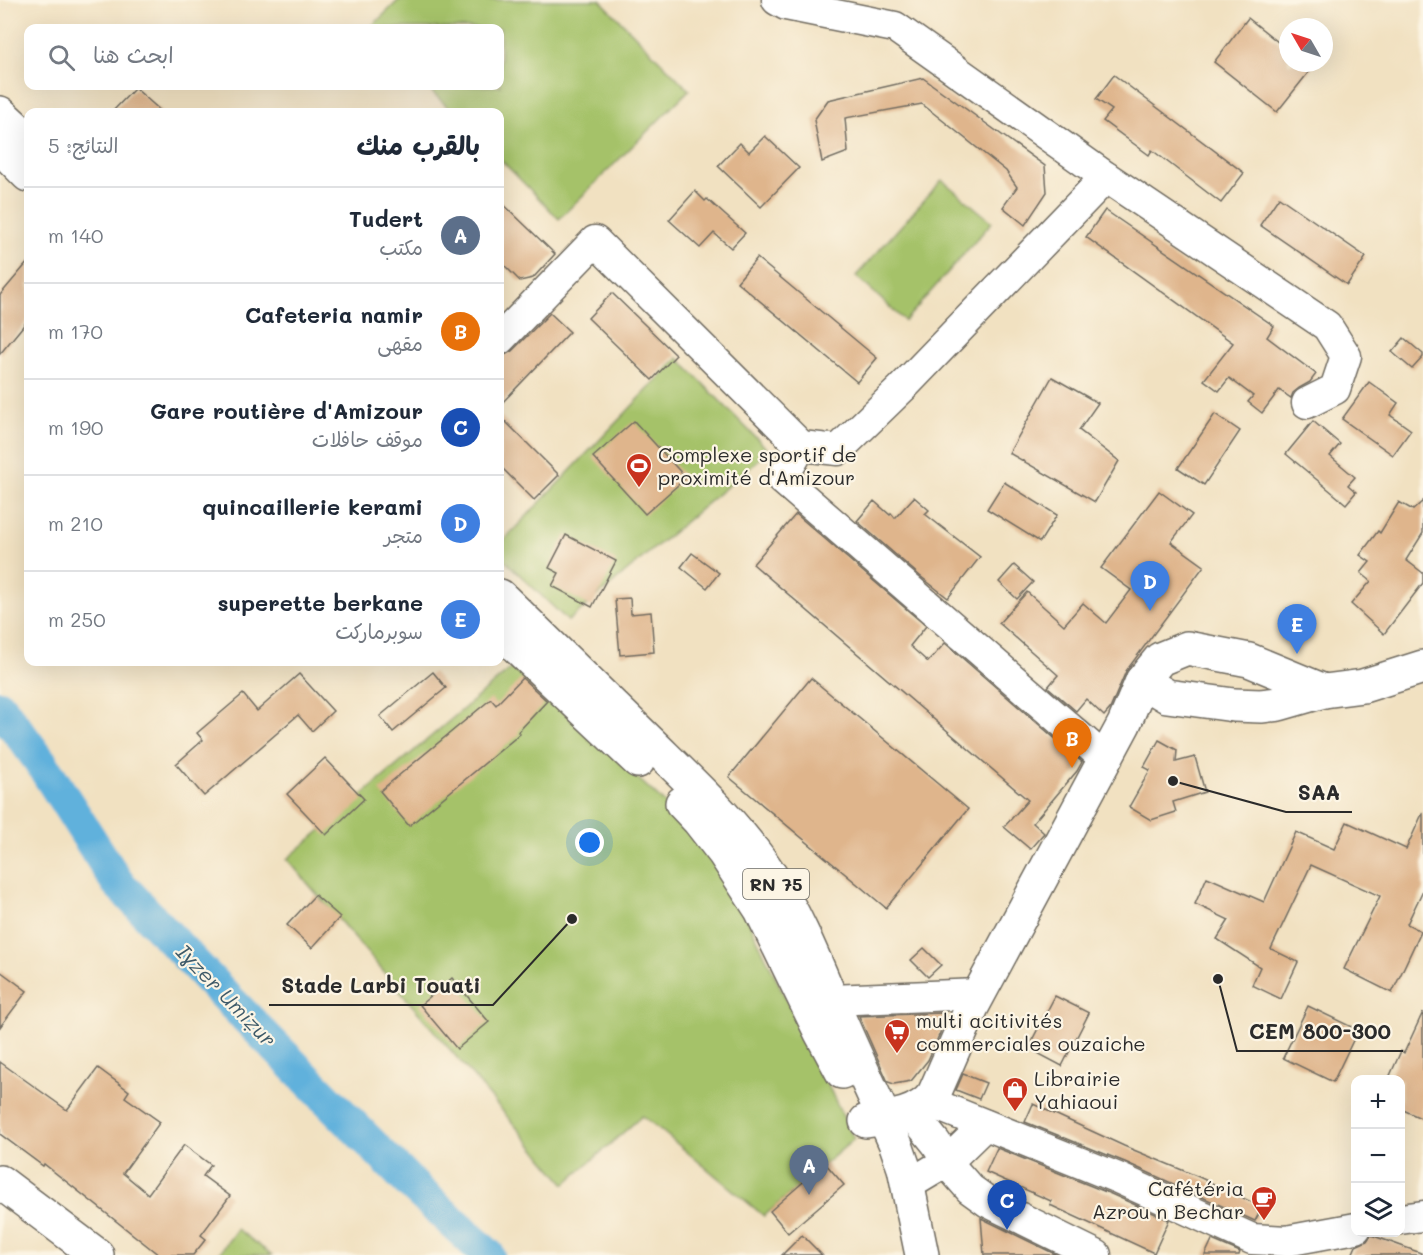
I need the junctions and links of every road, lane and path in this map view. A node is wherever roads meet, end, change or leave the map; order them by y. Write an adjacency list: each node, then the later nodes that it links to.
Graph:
1 (777, 0): 6 (street)
2 (0, 113): 3 (main road)
3 (24, 136)
4 (0, 147): 5 (main road)
5 (24, 172)
6 (1106, 177): 8 (street); 9 (street)
7 (504, 335): 9 (street)
8 (1307, 402)
9 (801, 446): 16 (street)
10 (504, 602): 12 (main road, RN 75)
11 (504, 633): 12 (main road, RN 75)
12 (542, 654): 18 (main road, RN 75); 19 (main road, RN 75)
13 (1423, 667): 15 (main road)
14 (1142, 681): 15 (main road); 15 (main road); 16 (main road)
15 (1324, 691)
16 (1105, 759): 17 (main road)
17 (979, 994): 18 (street); 19 (main road)
18 (831, 1000): 19 (main road, RN 75)
19 (897, 1113): 20 (street); 21 (street); 23 (main road, RN 75); 29 (main road, RN 75)
20 (985, 1125): 21 (street); 27 (street)
21 (948, 1161): 23 (street); 31 (street)
22 (0, 1182): 28 (main road)
23 (908, 1185): 30 (main road, RN 75)
24 (1423, 1216): 25 (street)
25 (1405, 1218)
26 (1351, 1230): 27 (street)
27 (1291, 1248)
28 (97, 1255)
29 (907, 1255)
30 (922, 1255)
31 (1096, 1255)

